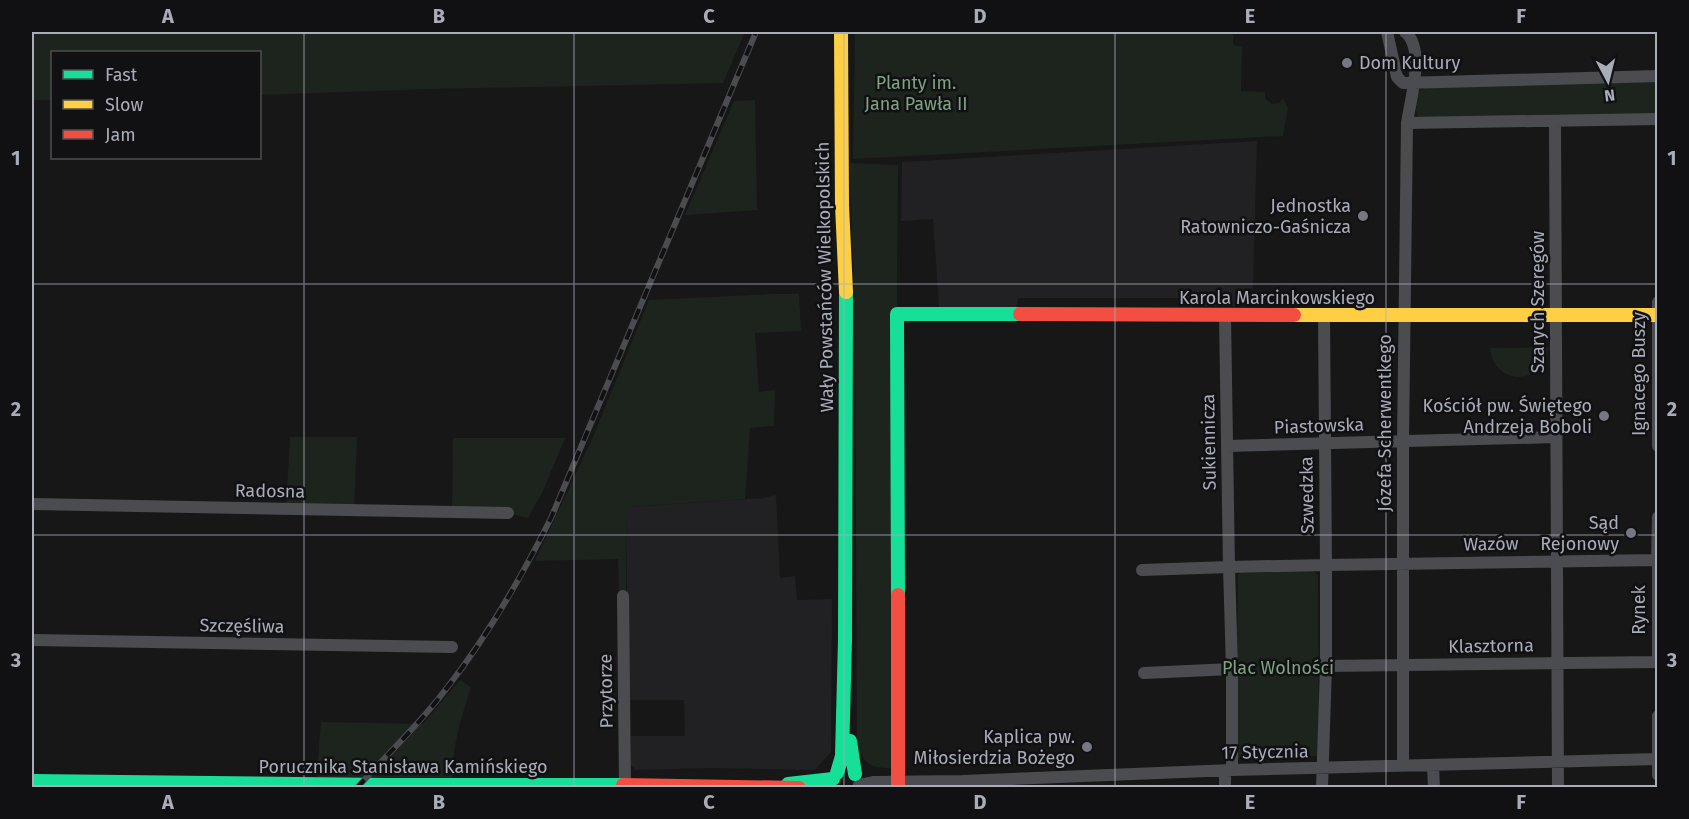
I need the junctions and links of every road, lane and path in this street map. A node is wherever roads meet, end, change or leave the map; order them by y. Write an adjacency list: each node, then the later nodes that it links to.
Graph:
1 (841, 32): 23 (street, Wały Powstańców Wielkopolskich)
2 (1387, 32): 5 (street)
3 (1406, 32): 5 (street, Józefa Scherwentkego)
4 (1658, 76): 5 (street)
5 (1415, 82): 8 (street, Józefa Scherwentkego)
6 (1658, 119): 7 (street)
7 (1555, 121): 8 (street); 14 (street, Szarych Szeregów)
8 (1407, 123): 11 (street, Józefa Scherwentkego)
9 (1658, 302): 12 (street, Ignacego Buszy)
10 (1324, 315): 11 (street, Karola Marcinkowskiego); 13 (street, Karola Marcinkowskiego); 17 (street, Szwedzka)
11 (1404, 315): 14 (street, Karola Marcinkowskiego); 16 (street, Józefa Scherwentkego)
12 (1657, 315): 14 (street, Karola Marcinkowskiego); 19 (street, Ignacego Buszy)
13 (1225, 316): 18 (street, Sukiennicza); 54 (street, Karola Marcinkowskiego)
14 (1557, 316): 15 (street, Szarych Szeregów)
15 (1556, 437): 16 (street, Piastowska); 25 (street, Szarych Szeregów)
16 (1403, 441): 17 (street, Piastowska); 26 (street, Józefa Scherwentkego)
17 (1324, 443): 18 (street, Piastowska); 27 (street, Szwedzka)
18 (1228, 446): 28 (street, Sukiennicza)
19 (1658, 446)
20 (32, 504): 21 (street, Radosna)
21 (508, 513)
22 (1658, 517): 24 (street)
23 (846, 522): 47 (street, Wały Powstańców Wielkopolskich); 49 (street, Wały Powstańców Wielkopolskich)
24 (1657, 560): 25 (street, Wazów); 34 (street, Rynek)
25 (1556, 561): 26 (street, Wazów); 33 (street, Szarych Szeregów)
26 (1403, 564): 27 (street, Wazów); 35 (street, Józefa Scherwentkego)
27 (1326, 565): 28 (street); 36 (street)
28 (1228, 567): 29 (street); 37 (street)
29 (1142, 570)
30 (623, 596): 53 (street, Przytorze)
31 (32, 640): 32 (street, Szczęśliwa)
32 (452, 647)
33 (1556, 662): 34 (street, Klasztorna); 35 (street, Klasztorna); 41 (street, Szarych Szeregów)
34 (1658, 662)
35 (1402, 665): 36 (street, Klasztorna); 43 (street, Józefa Scherwentkego)
36 (1326, 666): 44 (street)
37 (1232, 669): 38 (street); 45 (street)
38 (1143, 673)
39 (1658, 716): 40 (street)
40 (1657, 759): 41 (street, 17 Stycznia); 46 (street)
41 (1557, 762): 42 (street, 17 Stycznia); 61 (street, Szarych Szeregów)
42 (1433, 765): 43 (street, 17 Stycznia); 60 (street)
43 (1403, 766): 44 (street, 17 Stycznia)
44 (1322, 769): 45 (street, 17 Stycznia); 59 (street)
45 (1229, 771): 50 (street, 17 Stycznia); 58 (street)
46 (1658, 775)
47 (834, 780): 49 (street); 55 (street)
48 (32, 782): 56 (street, Porucznika Stanisława Kamińskiego)
49 (862, 782): 54 (street, 17 Stycznia)
50 (1119, 782): 52 (street, 17 Stycznia)
51 (963, 784): 52 (street, 17 Stycznia); 54 (street, 17 Stycznia)
52 (1019, 784)
53 (625, 785): 55 (street, Porucznika Stanisława Kamińskiego); 56 (street, Porucznika Stanisława Kamińskiego)
54 (898, 785)
55 (775, 786): 57 (street)
56 (544, 787)
57 (799, 788)
58 (1225, 788)
59 (1322, 788)
60 (1434, 788)
61 (1558, 788)

